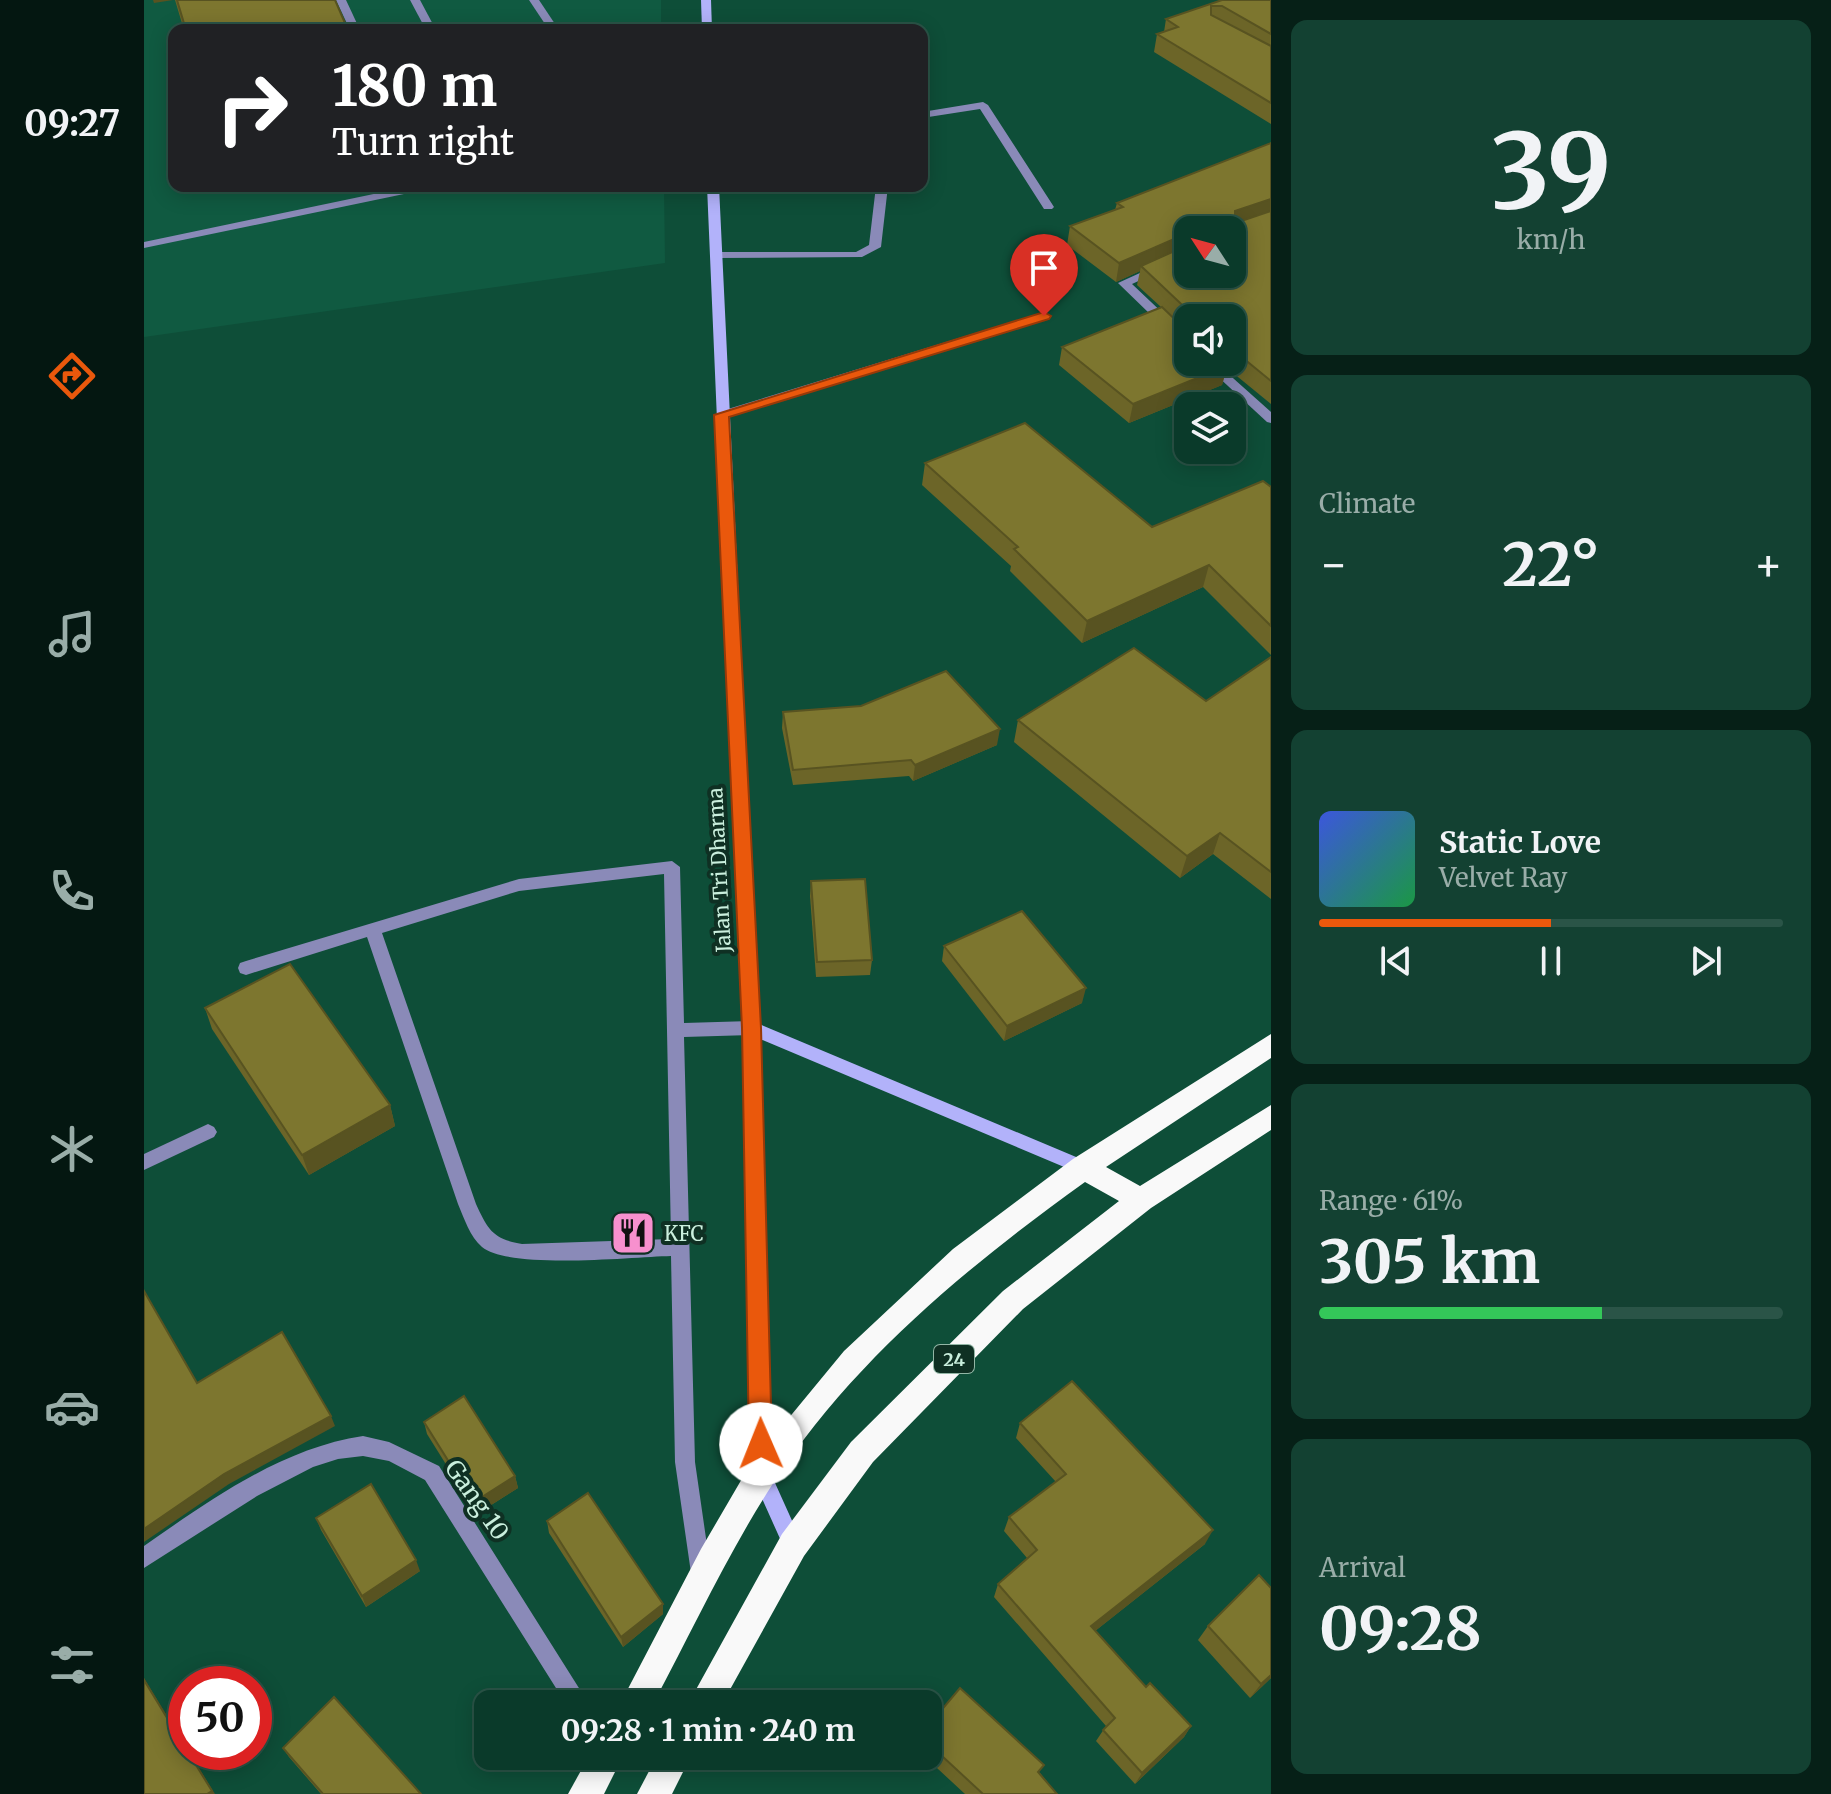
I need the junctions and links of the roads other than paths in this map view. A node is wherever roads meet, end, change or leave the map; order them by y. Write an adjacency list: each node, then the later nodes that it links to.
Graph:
1 (341, 0): 5 (street)
2 (415, 0): 6 (street)
3 (534, 0): 7 (street)
4 (706, 0): 8 (main road)
5 (352, 24)
6 (428, 24)
7 (550, 24)
8 (707, 24)
9 (928, 114): 13 (street)
10 (399, 192): 14 (street)
11 (713, 192): 15 (main road, Jalan Tri Dharma)
12 (881, 192): 15 (street)
13 (1048, 207)
14 (144, 245)
15 (716, 255): 20 (main road, Jalan Tri Dharma)
16 (1174, 260): 18 (street)
17 (1044, 316): 20 (street)
18 (1174, 331)
19 (1223, 376): 21 (street)
20 (722, 415): 24 (main road, Jalan Tri Dharma)
21 (1271, 419)
22 (373, 930): 23 (street); 25 (street); 32 (street)
23 (246, 968)
24 (751, 1028): 25 (street); 30 (main road); 33 (main road, Jalan Tri Dharma)
25 (678, 1030): 32 (street)
26 (1271, 1045): 30 (highway)
27 (1271, 1116): 31 (highway, 24)
28 (208, 1132): 29 (street)
29 (144, 1162)
30 (1082, 1167): 31 (highway); 33 (highway)
31 (1141, 1200): 34 (highway, 24)
32 (681, 1247): 36 (street)
33 (761, 1474): 34 (main road, Jalan Tri Dharma); 36 (highway)
34 (793, 1545): 39 (highway, 24)
35 (144, 1558): 37 (street, Gang 10)
36 (702, 1583): 38 (highway)
37 (569, 1690)
38 (644, 1690)
39 (712, 1690)
40 (599, 1770): 42 (highway)
41 (667, 1770): 43 (highway)
42 (585, 1794)
43 (654, 1794)

